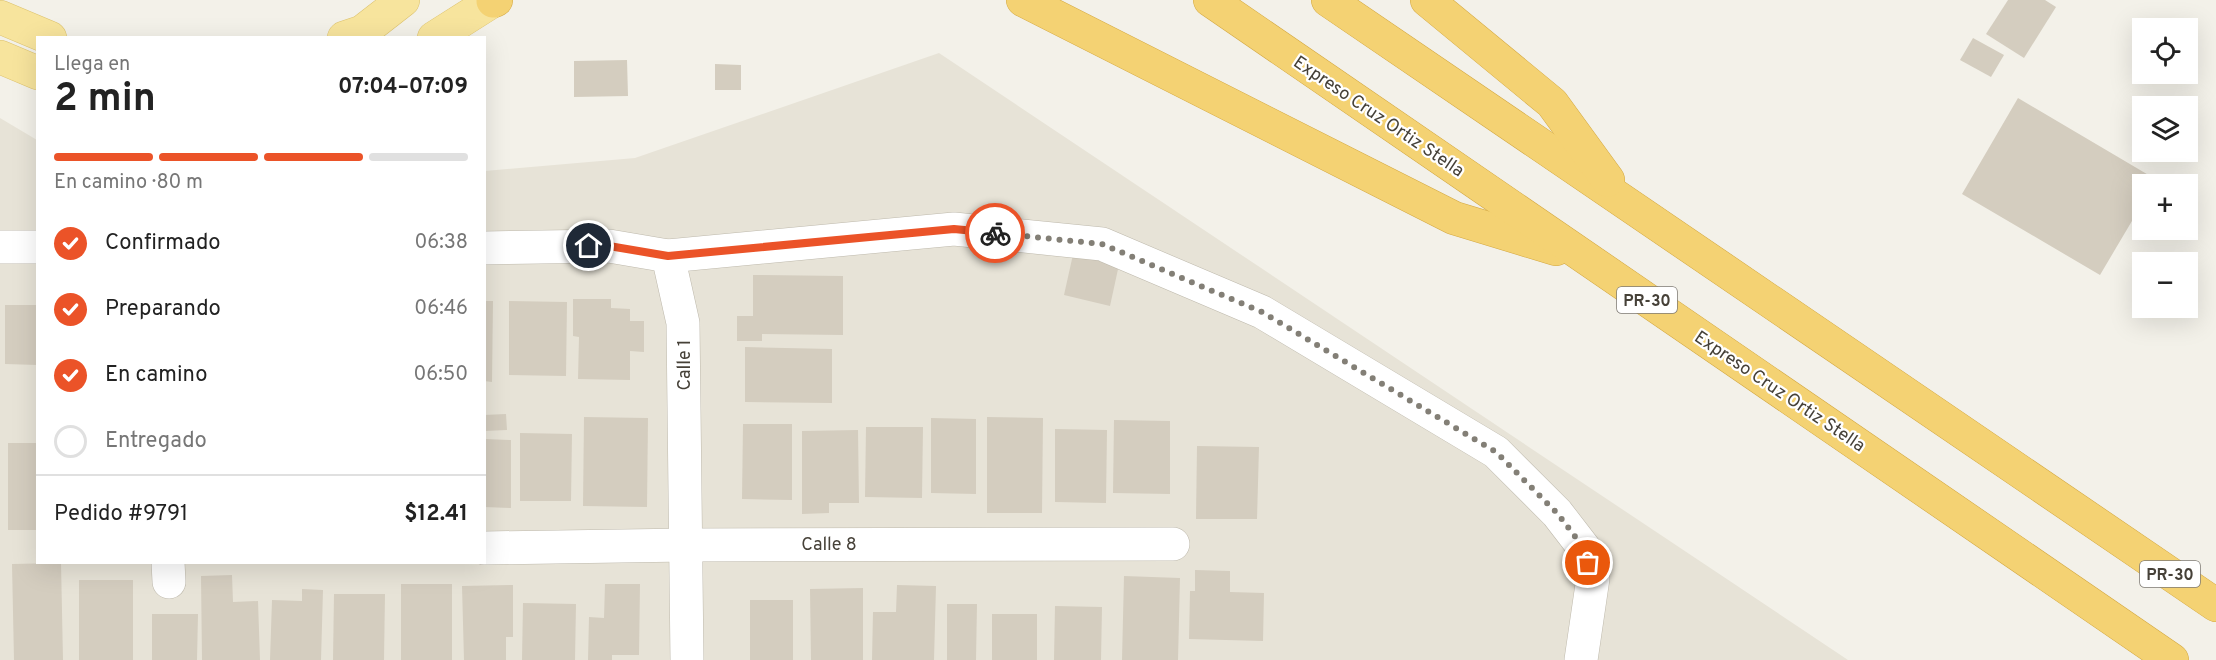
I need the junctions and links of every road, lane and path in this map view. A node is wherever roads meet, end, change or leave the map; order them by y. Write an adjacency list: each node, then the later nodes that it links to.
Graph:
1 (403, 0): 9 (main road)
2 (494, 0): 10 (main road)
3 (1023, 0): 18 (highway)
4 (1210, 0): 18 (highway, Expreso Cruz Ortiz Stella / PR-30)
5 (1328, 0): 13 (highway, PR-30)
6 (1426, 0): 13 (highway)
7 (0, 16): 8 (main road)
8 (45, 36)
9 (350, 36)
10 (437, 36)
11 (0, 57): 12 (main road)
12 (36, 72)
13 (1621, 199): 22 (highway, PR-30)
14 (0, 246): 15 (street)
15 (36, 247)
16 (486, 248): 17 (street)
17 (668, 256): 20 (street, Calle 1); 24 (street)
18 (1585, 258): 25 (highway, Expreso Cruz Ortiz Stella / PR-30)
19 (1173, 544): 20 (street, Calle 8)
20 (687, 545): 21 (street, Calle 8); 23 (street, Calle 1)
21 (486, 548)
22 (2216, 605)
23 (687, 660)
24 (1581, 660)
25 (2172, 660)

